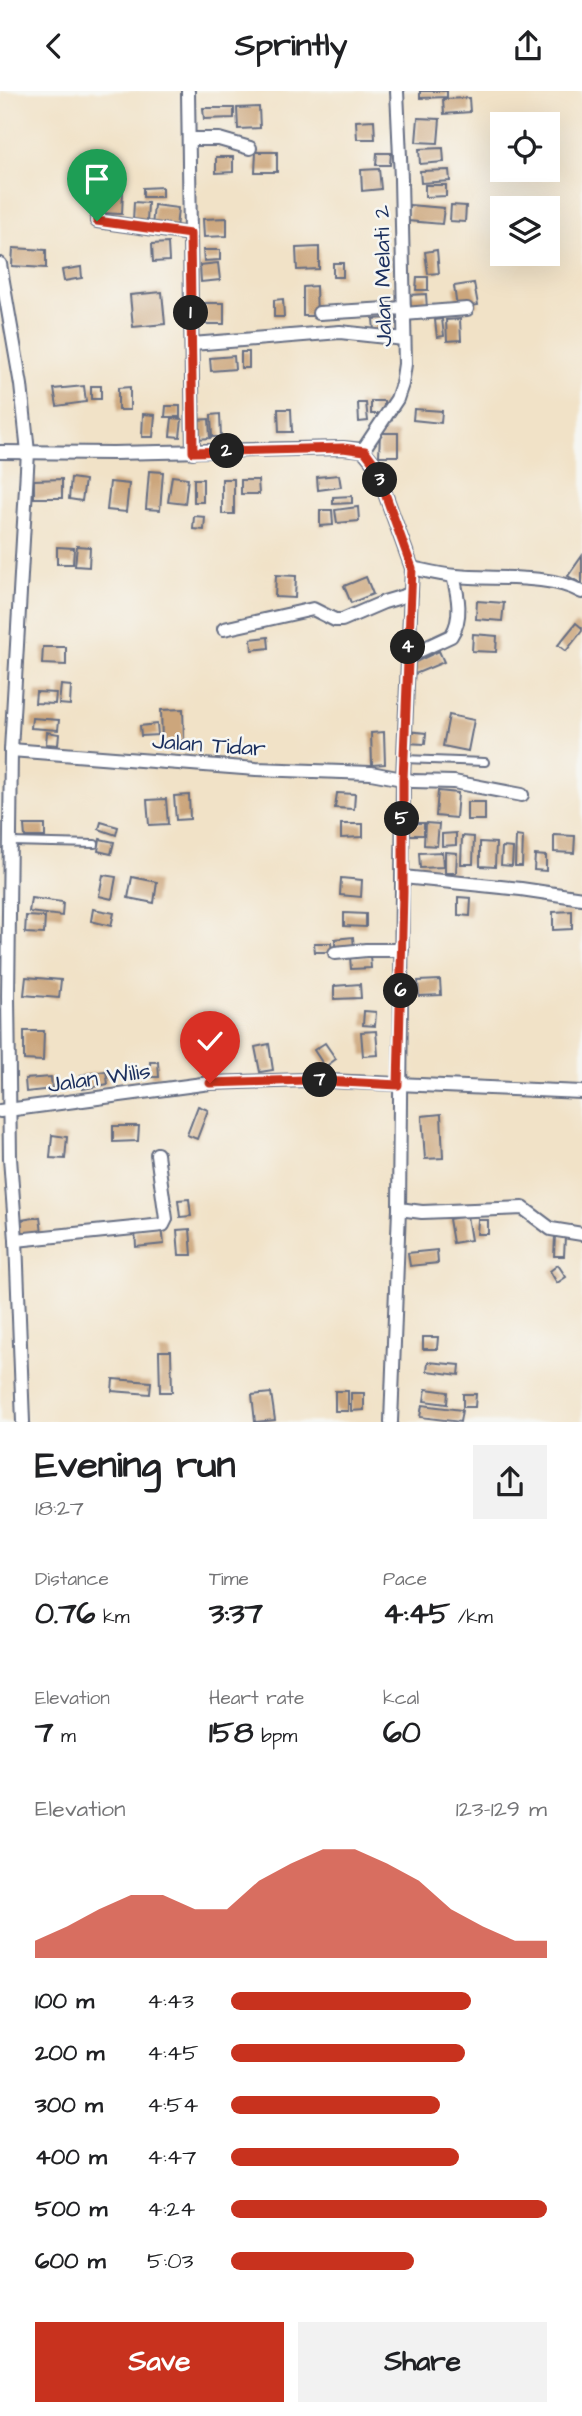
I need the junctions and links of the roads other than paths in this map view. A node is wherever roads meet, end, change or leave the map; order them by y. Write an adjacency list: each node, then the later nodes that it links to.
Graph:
1 (188, 91): 3 (street)
2 (397, 91): 9 (street, Jalan Melati 2)
3 (189, 139): 4 (street); 6 (street)
4 (250, 148)
5 (97, 221): 6 (street)
6 (190, 234): 12 (street)
7 (0, 264): 15 (street)
8 (467, 309): 9 (street)
9 (404, 311): 10 (street); 11 (street, Jalan Melati 2)
10 (318, 313)
11 (404, 339): 12 (street); 13 (street, Jalan Melati 2)
12 (192, 344): 16 (street)
13 (363, 450): 16 (street); 17 (street)
14 (0, 452): 15 (street)
15 (28, 452): 16 (street); 24 (street)
16 (193, 452)
17 (412, 568): 18 (street); 20 (street)
18 (453, 576): 19 (street); 22 (street)
19 (582, 592)
20 (411, 594): 21 (street); 22 (street)
21 (223, 629)
22 (408, 656): 26 (street)
23 (0, 670): 24 (street)
24 (14, 673): 25 (street)
25 (11, 750): 28 (street, Jalan Tidar); 30 (street)
26 (404, 759): 27 (lane); 28 (street)
27 (485, 762)
28 (403, 779): 29 (street, Jalan Tidar); 33 (street)
29 (523, 795)
30 (6, 801): 31 (street)
31 (10, 842): 32 (lane); 37 (street)
32 (95, 844)
33 (402, 877): 34 (street); 35 (street)
34 (582, 898)
35 (402, 950): 36 (street); 38 (street)
36 (335, 953)
37 (4, 996): 40 (street)
38 (398, 1085): 39 (street, Jalan Wilis); 40 (street, Jalan Wilis); 42 (street)
39 (582, 1091)
40 (4, 1111): 44 (street)
41 (157, 1154): 44 (street)
42 (399, 1209): 43 (street); 46 (street)
43 (582, 1234)
44 (16, 1240): 45 (street)
45 (23, 1422)
46 (391, 1422)

